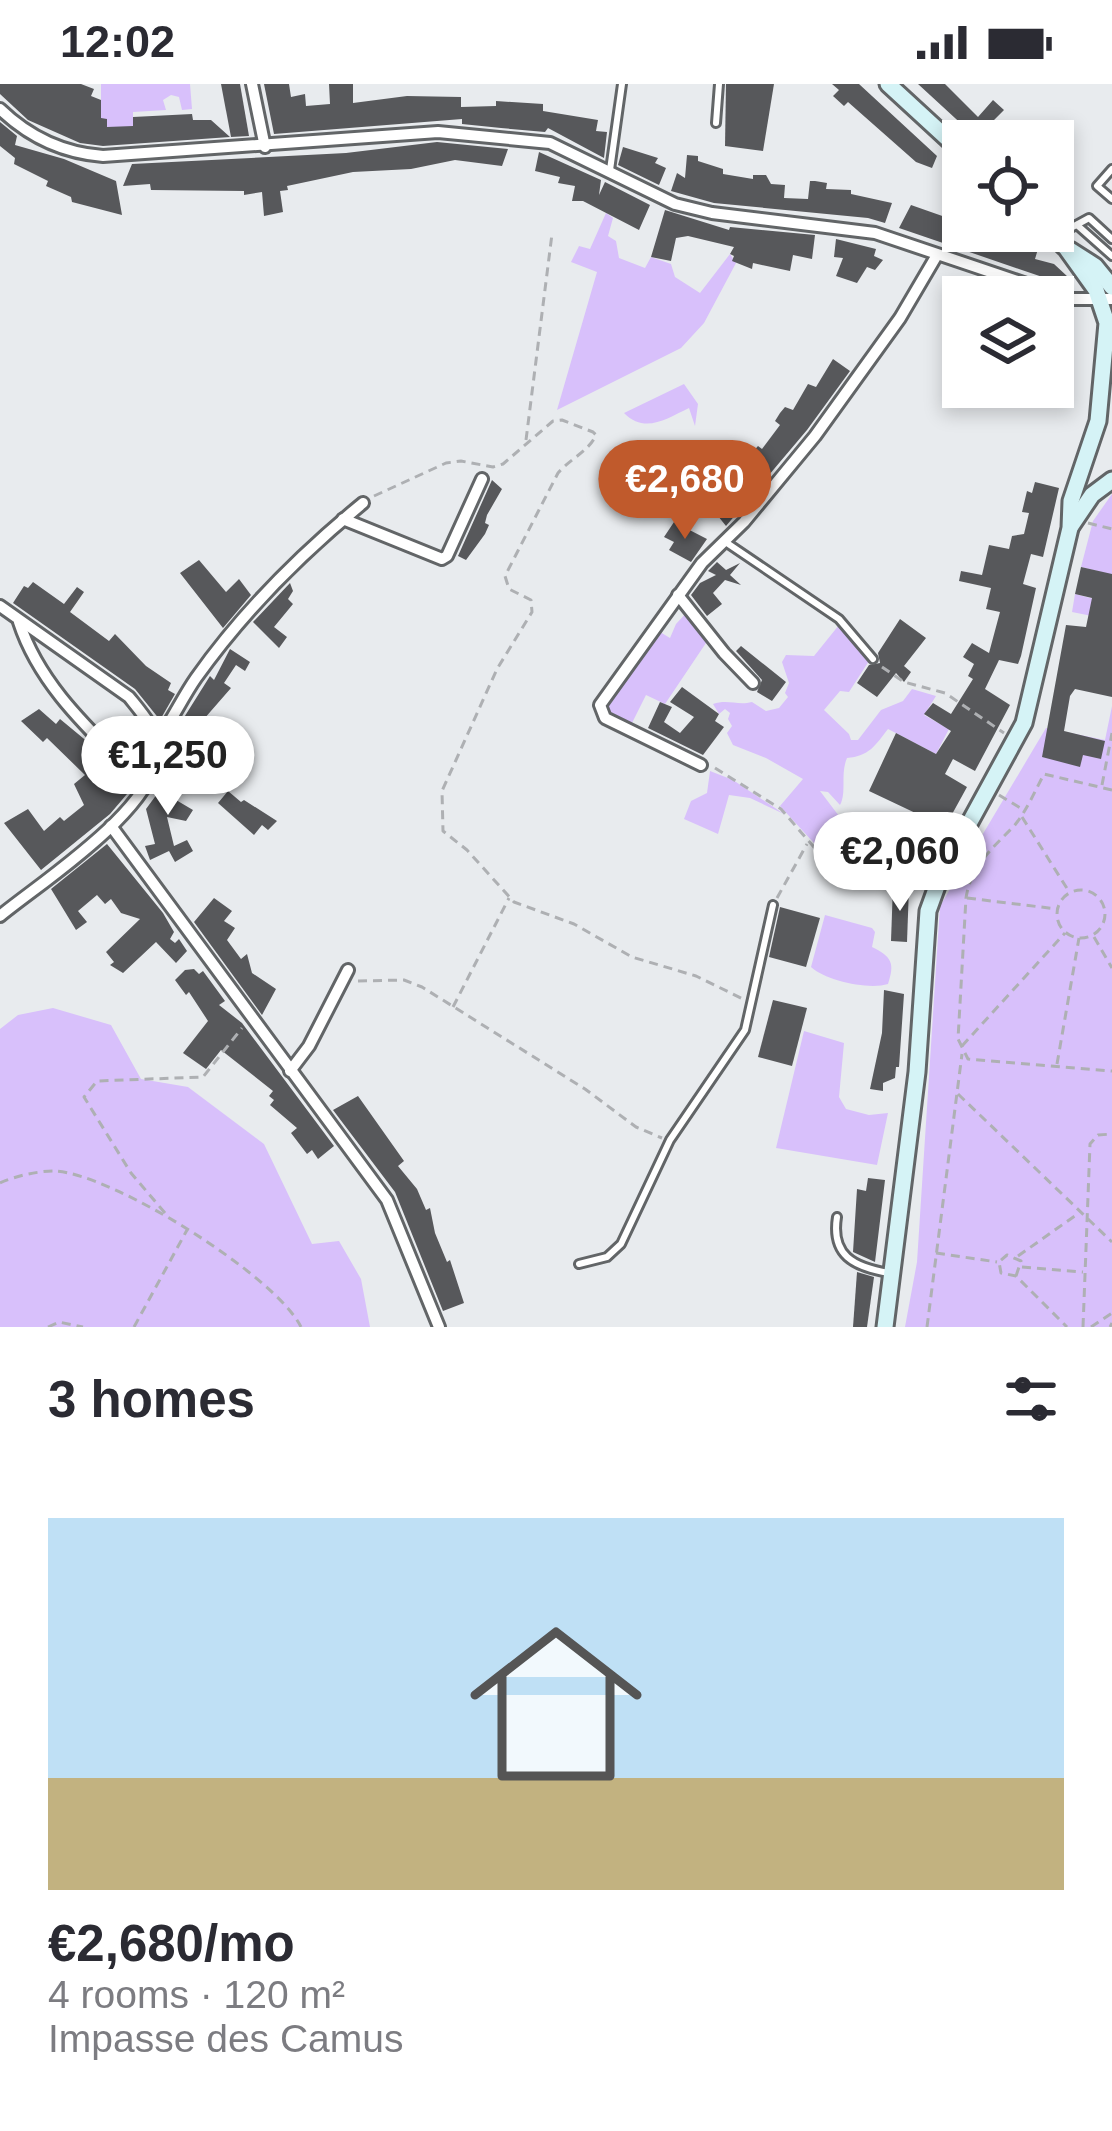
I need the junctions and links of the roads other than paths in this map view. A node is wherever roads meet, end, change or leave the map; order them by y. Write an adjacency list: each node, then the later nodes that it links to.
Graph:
1 (252, 84): 8 (street)
2 (622, 84): 10 (lane)
3 (718, 84): 6 (lane)
4 (888, 84): 7 (street)
5 (0, 109): 8 (street)
6 (716, 123)
7 (942, 134)
8 (265, 147): 10 (street)
9 (1112, 169): 11 (lane)
10 (609, 172): 16 (street)
11 (1112, 200)
12 (1077, 225): 13 (lane); 14 (lane); 17 (lane)
13 (1074, 227)
14 (1112, 239)
15 (1070, 252): 18 (street)
16 (937, 255): 18 (street); 29 (street)
17 (1112, 256)
18 (1108, 288): 22 (street)
19 (1112, 364): 20 (street)
20 (1112, 406)
21 (1112, 420): 22 (street)
22 (1095, 430): 23 (street)
23 (1088, 455): 25 (street); 28 (street)
24 (482, 479): 27 (street)
25 (1112, 479): 28 (street)
26 (363, 503): 27 (street)
27 (344, 519): 35 (street)
28 (1070, 528): 45 (street)
29 (726, 542): 30 (street); 33 (lane)
30 (677, 595): 34 (street); 36 (street)
31 (0, 607): 32 (street)
32 (18, 619): 35 (street); 37 (street)
33 (873, 659)
34 (753, 682)
35 (157, 741): 37 (street)
36 (701, 764)
37 (146, 787): 38 (street)
38 (111, 826): 40 (street); 42 (street)
39 (773, 905): 44 (lane)
40 (0, 916)
41 (345, 976): 42 (street)
42 (290, 1071): 46 (street)
43 (837, 1217): 45 (lane)
44 (579, 1264)
45 (892, 1274): 47 (street)
46 (439, 1327)
47 (885, 1327)

